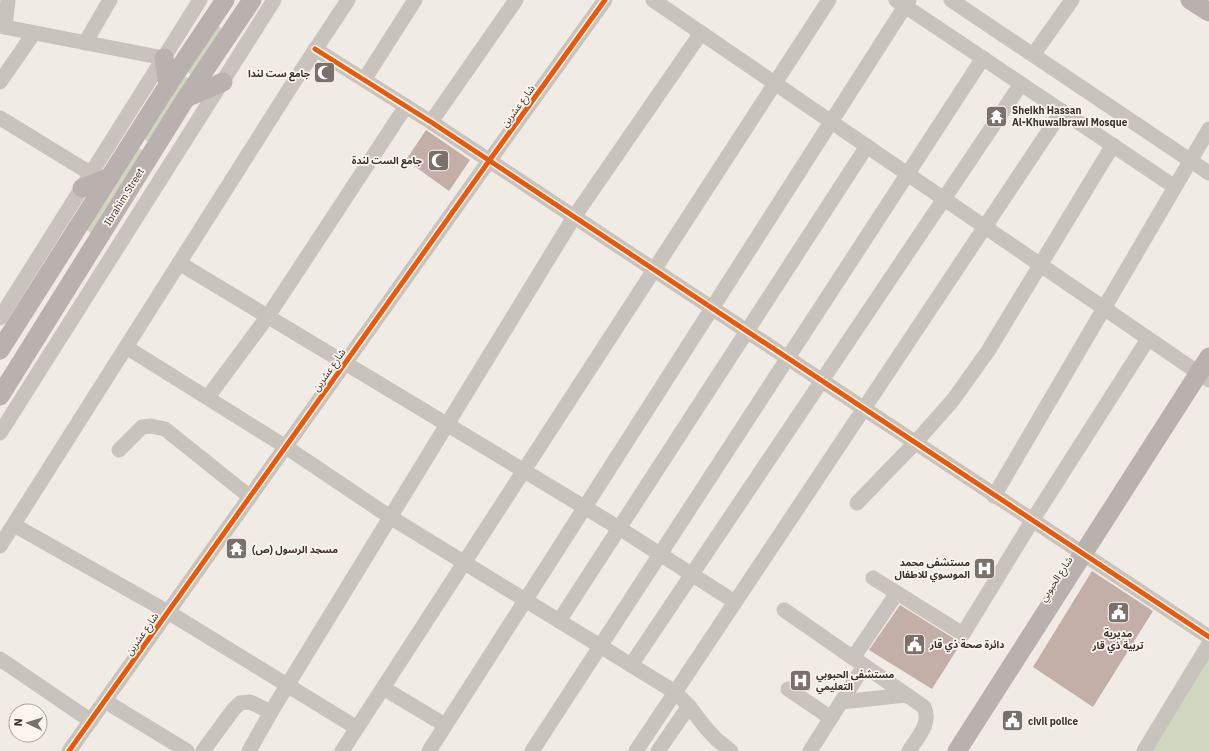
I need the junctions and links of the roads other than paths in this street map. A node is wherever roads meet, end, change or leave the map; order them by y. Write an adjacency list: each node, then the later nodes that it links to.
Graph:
1 (8, 0): 18 (street)
2 (110, 0): 21 (street)
3 (200, 0): 24 (street)
4 (225, 0): 31 (main road)
5 (252, 0): 32 (main road, Ibrahim Street)
6 (274, 0): 28 (street)
7 (348, 0): 22 (street)
8 (415, 0): 26 (street)
9 (516, 0): 36 (street)
10 (605, 0): 41 (street, شارع عشرين)
11 (654, 0): 20 (street)
12 (829, 0): 29 (street)
13 (951, 0): 23 (street)
14 (1072, 0): 23 (street)
15 (1190, 0): 17 (main road)
16 (903, 2): 25 (street); 37 (street)
17 (1209, 12)
18 (2, 27): 19 (street)
19 (34, 33): 21 (street); 27 (street)
20 (701, 33): 29 (street); 49 (street)
21 (85, 43): 24 (street)
22 (315, 49): 26 (street); 51 (street)
23 (1033, 55): 42 (street)
24 (164, 58): 31 (main road); 46 (street)
25 (983, 58): 30 (street); 44 (street)
26 (364, 80): 33 (street)
27 (0, 82)
28 (223, 82): 32 (main road); 73 (street)
29 (775, 83): 37 (street); 53 (street)
30 (1021, 84): 34 (street); 48 (street)
31 (168, 85): 45 (main road)
32 (186, 98): 59 (main road, Ibrahim Street)
33 (406, 106): 36 (street); 57 (street)
34 (1062, 111): 40 (street); 50 (street)
35 (0, 118): 46 (street)
36 (431, 122): 41 (street)
37 (831, 122): 39 (street); 54 (street)
38 (1209, 129): 42 (street)
39 (867, 146): 44 (street); 60 (street)
40 (1113, 146): 47 (street); 52 (street)
41 (489, 160): 49 (street); 66 (street, شارع عشرين)
42 (1190, 161): 43 (street); 47 (street)
43 (1209, 173)
44 (908, 174): 48 (street); 65 (street)
45 (110, 177): 46 (main road); 56 (main road)
46 (86, 181): 58 (street)
47 (1175, 187): 55 (street)
48 (944, 199): 50 (street); 68 (street)
49 (574, 217): 53 (street); 72 (street)
50 (985, 227): 52 (street); 71 (street)
51 (179, 263): 57 (street); 62 (street)
52 (1040, 265): 55 (street); 74 (street)
53 (654, 270): 54 (street); 77 (street)
54 (712, 308): 60 (street); 81 (street)
55 (1104, 308): 61 (street); 78 (street)
56 (23, 313): 59 (main road); 63 (main road)
57 (268, 316): 66 (street); 70 (street)
58 (0, 318)
59 (44, 326): 69 (main road, Ibrahim Street)
60 (747, 331): 65 (street); 85 (street)
61 (1148, 338): 67 (street); 83 (street)
62 (126, 347): 70 (street); 84 (street)
63 (0, 350)
64 (1209, 357): 67 (main road, شارع الحبوبي)
65 (788, 359): 68 (street); 87 (street)
66 (345, 363): 72 (street); 75 (street, شارع عشرين)
67 (1206, 376): 88 (main road, شارع الحبوبي)
68 (822, 381): 71 (street); 90 (street)
69 (0, 396)
70 (208, 397): 75 (street)
71 (864, 409): 74 (street); 94 (street)
72 (447, 424): 77 (street); 82 (street)
73 (0, 433)
74 (915, 443): 78 (street); 80 (street)
75 (286, 447): 79 (street, شارع عشرين); 82 (street)
76 (119, 450): 79 (street)
77 (524, 471): 81 (street); 89 (street)
78 (994, 496): 83 (street)
79 (250, 497): 96 (street, شارع عشرين)
80 (857, 503)
81 (585, 507): 85 (street); 93 (street)
82 (390, 517): 89 (street); 104 (street)
83 (1032, 521): 88 (street); 92 (street)
84 (14, 524): 86 (street); 96 (street)
85 (619, 528): 87 (street); 97 (street)
86 (0, 546)
87 (661, 554): 90 (street); 100 (street)
88 (1087, 557): 98 (street); 129 (main road, شارع الحبوبي); 130 (main road, شارع الحبوبي)
89 (464, 563): 93 (street); 105 (street)
90 (692, 574): 94 (street); 103 (street)
91 (873, 578): 92 (street)
92 (897, 593): 102 (street)
93 (525, 600): 97 (street); 115 (street)
94 (735, 602): 107 (street)
95 (784, 610): 102 (street)
96 (168, 612): 104 (street); 109 (street, شارع عشرين)
97 (559, 621): 100 (street)
98 (1209, 637)
99 (1209, 644): 131 (street)
100 (600, 646): 103 (street); 123 (street)
101 (0, 659): 114 (street)
102 (859, 662): 108 (street); 110 (street)
103 (631, 665): 107 (street)
104 (288, 685): 112 (street); 116 (street)
105 (383, 688): 115 (street); 116 (street)
106 (788, 689): 113 (street)
107 (675, 692): 111 (street); 124 (street)
108 (906, 695): 110 (street); 128 (street)
109 (105, 701): 114 (street, شارع عشرين); 118 (street)
110 (841, 702): 113 (street)
111 (690, 706): 125 (street); 126 (street)
112 (271, 712): 119 (street); 120 (street)
113 (831, 718): 127 (street)
114 (91, 721): 117 (street, شارع عشرين)
115 (445, 725): 122 (street)
116 (357, 728): 121 (street)
117 (75, 749)
118 (187, 751)
119 (203, 751)
120 (249, 751)
121 (342, 751)
122 (429, 751)
123 (532, 751)
124 (636, 751)
125 (658, 751)
126 (730, 751)
127 (810, 751)
128 (909, 751)
129 (957, 751)
130 (970, 751)
131 (1144, 751)

